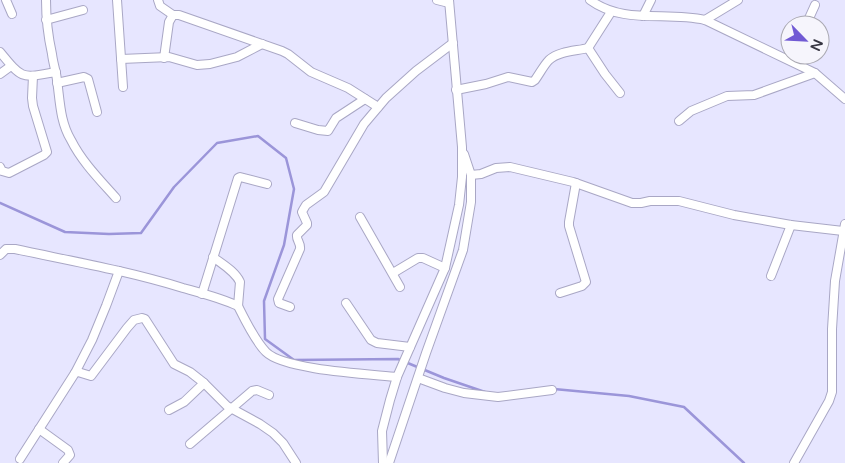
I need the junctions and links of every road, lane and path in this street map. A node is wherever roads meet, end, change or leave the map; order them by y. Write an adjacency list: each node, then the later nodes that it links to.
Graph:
1 (6, 0): 13 (street)
2 (46, 0): 17 (street)
3 (116, 0): 25 (street)
4 (158, 0): 14 (street)
5 (437, 0): 8 (street)
6 (651, 0): 16 (street)
7 (738, 0): 18 (street)
8 (449, 2): 19 (street)
9 (594, 2): 12 (street)
10 (815, 5): 15 (street)
11 (83, 10): 17 (street)
12 (611, 12): 16 (street); 21 (street)
13 (12, 14)
14 (173, 15): 20 (street); 24 (street)
15 (810, 15)
16 (643, 16): 18 (street)
17 (46, 20): 28 (street)
18 (705, 20): 23 (street)
19 (453, 43): 34 (street); 38 (street)
20 (262, 44): 24 (street); 36 (street)
21 (588, 48): 34 (street); 35 (street)
22 (0, 52): 27 (street)
23 (780, 54)
24 (164, 58): 25 (street)
25 (121, 59): 33 (street)
26 (800, 65): 30 (street)
27 (11, 66): 29 (street); 31 (street)
28 (56, 72): 31 (street); 32 (street)
29 (0, 74)
30 (814, 74): 37 (street); 40 (street)
31 (33, 76): 43 (street)
32 (57, 83): 39 (street); 47 (street)
33 (123, 87)
34 (456, 90): 42 (street)
35 (620, 93)
36 (365, 99): 38 (street); 41 (street)
37 (845, 99)
38 (378, 107): 62 (street)
39 (97, 112)
40 (679, 121)
41 (295, 123)
42 (462, 148): 44 (street); 53 (street)
43 (0, 167)
44 (471, 176): 45 (street); 65 (street)
45 (576, 183): 49 (street); 58 (street)
46 (268, 184): 52 (street)
47 (116, 198)
48 (360, 217): 55 (street)
49 (791, 225): 50 (street); 56 (street)
50 (844, 227): 79 (street)
51 (0, 255): 54 (street)
52 (213, 258): 59 (street); 61 (street)
53 (445, 268): 55 (street); 63 (street)
54 (119, 271): 59 (street); 64 (street)
55 (393, 273): 57 (street)
56 (771, 276)
57 (400, 287)
58 (560, 293)
59 (202, 294): 61 (street)
60 (346, 303): 63 (street)
61 (238, 306): 66 (street)
62 (290, 307)
63 (409, 351): 66 (street)
64 (75, 373): 67 (street); 72 (street)
65 (419, 376): 68 (street); 78 (street)
66 (397, 377): 77 (street)
67 (204, 382): 70 (street); 71 (street)
68 (552, 390)
69 (269, 395): 70 (street)
70 (232, 409): 73 (street); 76 (street)
71 (169, 410)
72 (39, 429): 74 (street); 75 (street)
73 (190, 444)
74 (20, 459)
75 (63, 463)
76 (296, 463)
77 (383, 463)
78 (388, 463)
79 (794, 463)

